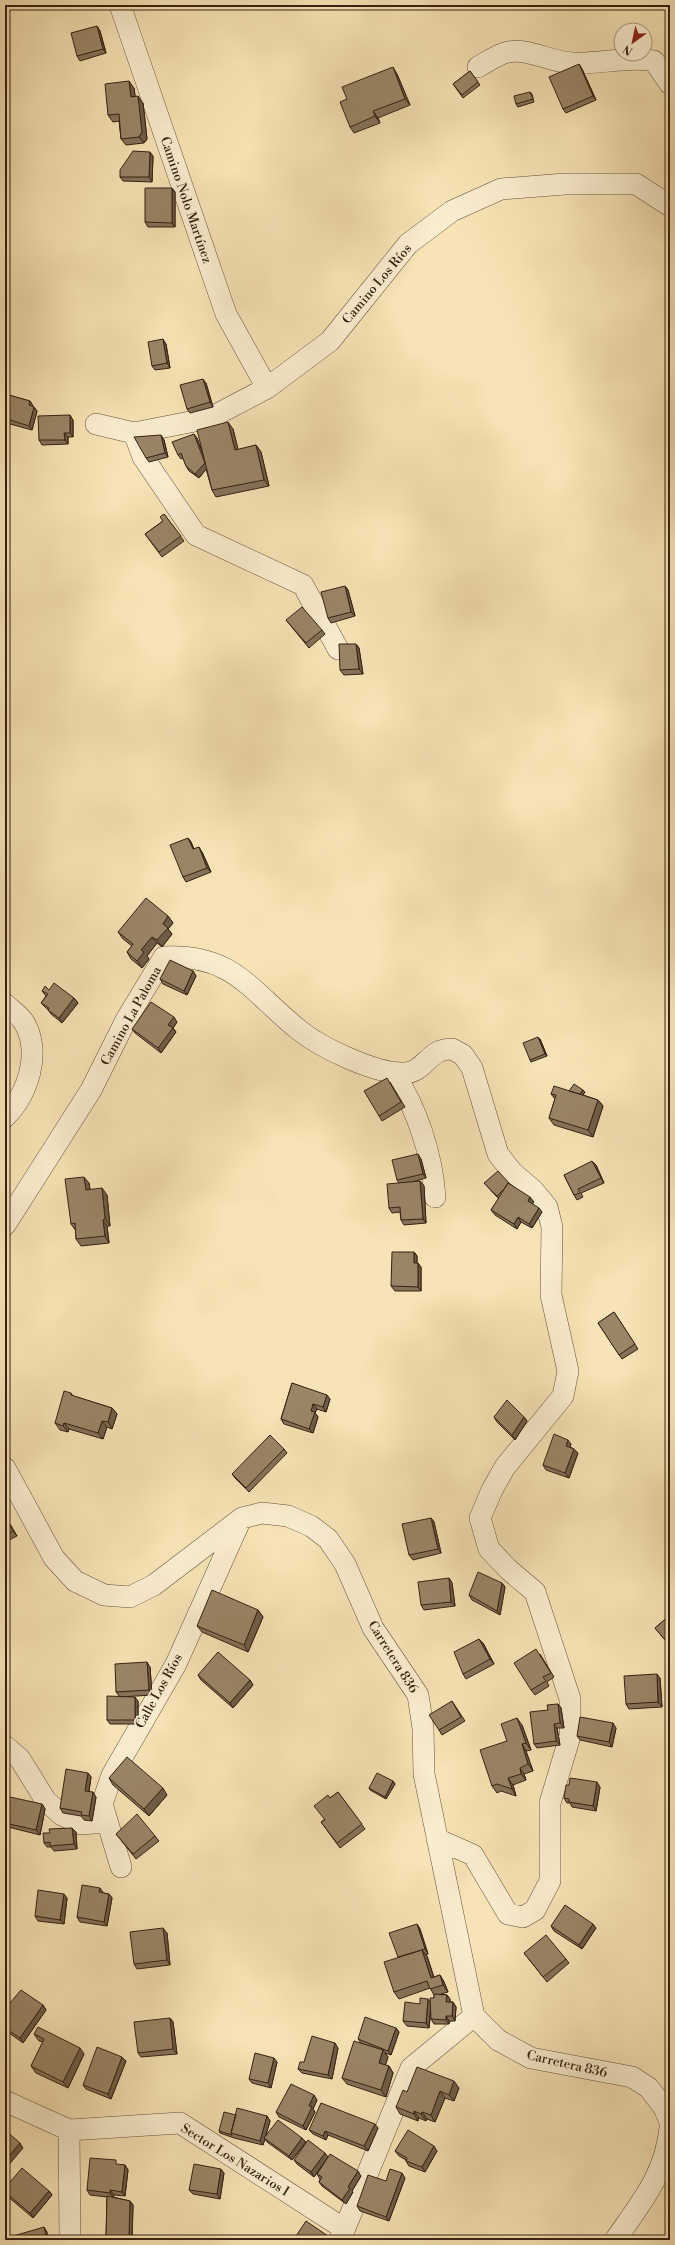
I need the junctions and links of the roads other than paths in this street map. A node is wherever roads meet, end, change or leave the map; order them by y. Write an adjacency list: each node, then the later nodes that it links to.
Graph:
1 (120, 5): 5 (street, Camino Nolo Martínez)
2 (478, 67): 3 (street)
3 (670, 84)
4 (670, 206): 5 (street, Camino Los Ríos)
5 (267, 388): 7 (street, Camino Los Ríos)
6 (96, 424): 7 (street, Camino Los Ríos)
7 (134, 433): 8 (street)
8 (338, 650)
9 (5, 1004): 11 (street)
10 (393, 1072): 12 (street); 13 (street, Camino La Paloma); 18 (street, Camino La Paloma)
11 (5, 1117)
12 (434, 1197)
13 (5, 1224)
14 (5, 1468): 15 (street, Carretera 836)
15 (242, 1518): 17 (street, Calle Los Ríos); 18 (street, Carretera 836)
16 (5, 1746): 17 (street)
17 (107, 1822): 19 (street, Calle Los Ríos)
18 (437, 1839): 20 (street, Carretera 836)
19 (121, 1867)
20 (474, 2016): 22 (street, Carretera 836); 25 (street, Sector Los Nazarios I)
21 (5, 2101): 24 (street, Sector Los Nazarios I)
22 (670, 2122)
23 (670, 2128): 27 (street)
24 (69, 2130): 25 (street, Sector Los Nazarios I); 26 (street)
25 (342, 2234)
26 (70, 2240)
27 (615, 2240)

